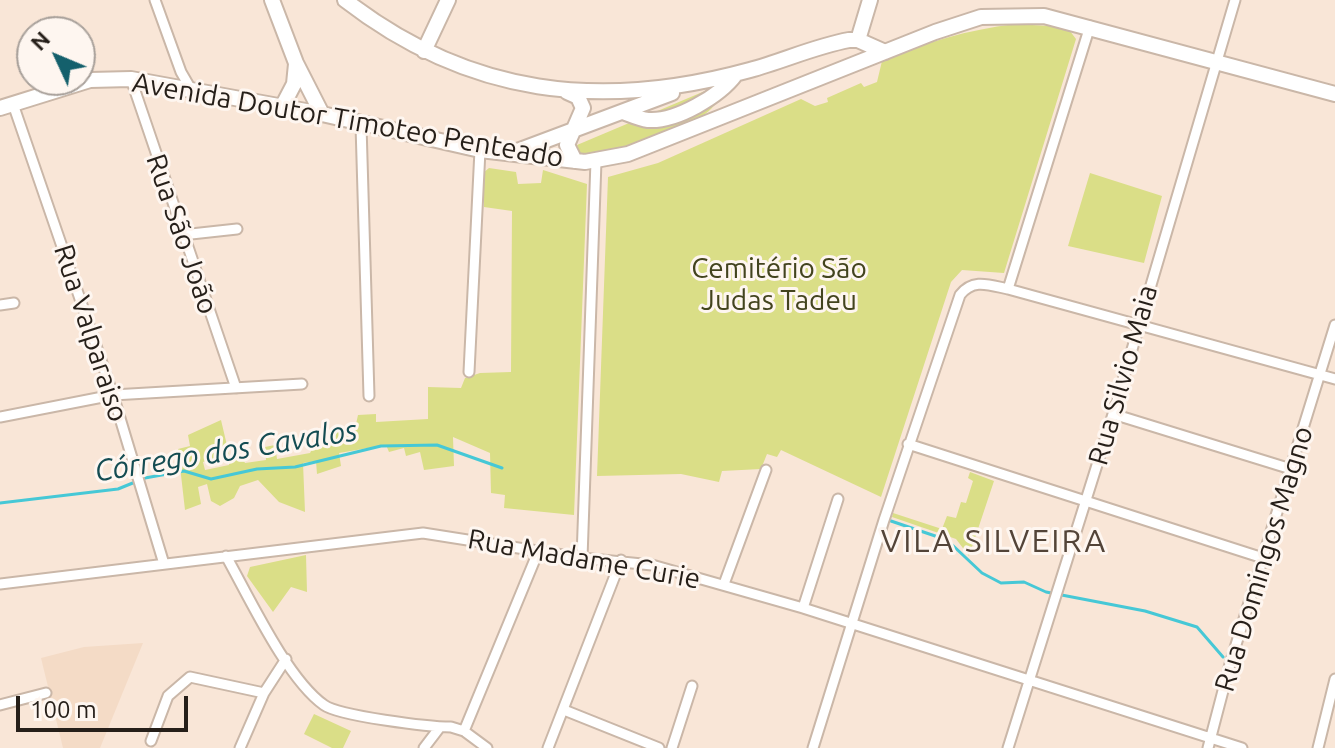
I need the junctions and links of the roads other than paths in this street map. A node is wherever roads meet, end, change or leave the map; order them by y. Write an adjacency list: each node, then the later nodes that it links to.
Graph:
1 (155, 0): 16 (street)
2 (272, 0): 12 (main road)
3 (345, 0): 9 (main road)
4 (448, 0): 9 (main road)
5 (870, 0): 8 (main road)
6 (1235, 0): 11 (street, Rua Silvio Maia)
7 (1090, 26): 10 (main road, Avenida Doutor Timoteo Penteado); 11 (main road, Avenida Doutor Timoteo Penteado); 31 (street)
8 (851, 40): 10 (main road); 13 (main road)
9 (424, 51): 17 (main road)
10 (885, 52): 28 (main road, Avenida Doutor Timoteo Penteado)
11 (1216, 61): 18 (main road, Avenida Doutor Timoteo Penteado); 34 (street, Rua Silvio Maia)
12 (296, 63): 20 (main road); 22 (main road)
13 (736, 74): 15 (main road); 21 (main road)
14 (131, 79): 16 (main road, Avenida Doutor Timoteo Penteado); 19 (main road, Avenida Doutor Timoteo Penteado); 30 (street, Rua São João)
15 (702, 82): 17 (main road); 21 (main road)
16 (192, 91): 20 (main road, Avenida Doutor Timoteo Penteado)
17 (566, 92): 24 (main road)
18 (1335, 94)
19 (6, 106): 41 (street, Rua Valparaiso)
20 (282, 107): 22 (main road, Avenida Doutor Timoteo Penteado)
21 (623, 112): 24 (main road)
22 (322, 114): 23 (main road, Avenida Doutor Timoteo Penteado)
23 (361, 125): 25 (main road, Avenida Doutor Timoteo Penteado); 42 (street)
24 (573, 129): 26 (main road); 27 (main road)
25 (480, 150): 26 (main road, Avenida Doutor Timoteo Penteado); 36 (street)
26 (510, 153): 27 (main road, Avenida Doutor Timoteo Penteado)
27 (575, 161): 28 (main road, Avenida Doutor Timoteo Penteado)
28 (596, 161): 52 (street)
29 (237, 229): 30 (street)
30 (182, 235): 40 (street, Rua São João)
31 (1008, 289): 34 (street); 45 (street)
32 (14, 303): 33 (street)
33 (0, 305)
34 (1139, 322): 37 (street); 43 (street, Rua Silvio Maia)
35 (1335, 325): 37 (street, Rua Domingos Magno)
36 (469, 372)
37 (1320, 374): 38 (street); 46 (street, Rua Domingos Magno)
38 (1335, 379)
39 (302, 384): 40 (street)
40 (236, 388): 41 (street)
41 (113, 395): 44 (street); 55 (street, Rua Valparaiso)
42 (369, 396)
43 (1113, 414): 46 (street); 49 (street, Rua Silvio Maia)
44 (0, 417)
45 (908, 444): 49 (street); 59 (street)
46 (1291, 469): 53 (street, Rua Domingos Magno)
47 (766, 470): 57 (street)
48 (838, 499): 58 (street)
49 (1086, 503): 53 (street); 62 (street, Rua Silvio Maia)
50 (538, 552): 51 (street, Rua Madame Curie); 52 (street, Rua Madame Curie); 70 (street)
51 (226, 556): 55 (street, Rua Madame Curie); 60 (street)
52 (582, 558): 54 (street, Rua Madame Curie)
53 (1263, 558): 72 (street, Rua Domingos Magno)
54 (621, 560): 57 (street, Rua Madame Curie); 68 (street)
55 (164, 564): 56 (street, Rua Madame Curie)
56 (0, 584)
57 (724, 584): 58 (street, Rua Madame Curie)
58 (803, 608): 59 (street, Rua Madame Curie)
59 (850, 625): 62 (street, Rua Madame Curie); 79 (street)
60 (286, 659): 65 (street); 69 (street)
61 (1335, 679): 66 (street)
62 (1028, 682): 72 (street, Rua Madame Curie); 80 (street, Rua Silvio Maia)
63 (692, 686): 78 (street)
64 (46, 693): 67 (street)
65 (264, 693): 71 (street); 73 (street)
66 (1333, 693): 82 (street)
67 (0, 705)
68 (564, 710): 76 (street); 77 (street)
69 (440, 727): 70 (street); 74 (street)
70 (464, 731): 75 (street)
71 (151, 741)
72 (1210, 744): 81 (street, Rua Madame Curie)
73 (240, 748)
74 (424, 748)
75 (487, 748)
76 (548, 748)
77 (659, 748)
78 (672, 748)
79 (813, 748)
80 (1008, 748)
81 (1242, 748)
82 (1318, 748)

